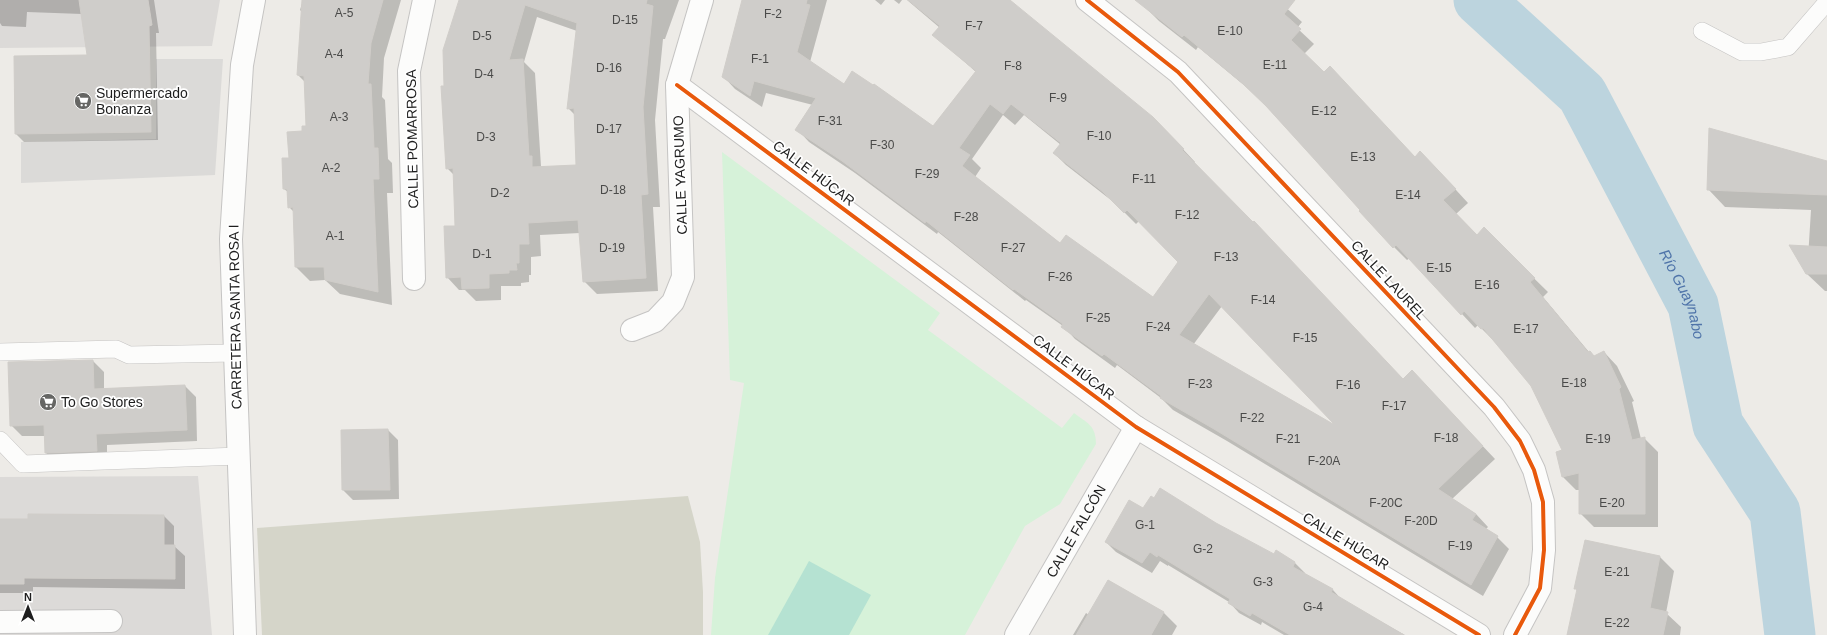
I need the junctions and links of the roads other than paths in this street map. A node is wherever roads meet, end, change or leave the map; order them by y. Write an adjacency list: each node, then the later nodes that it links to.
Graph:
1 (254, 0): 11 (street, CARRETERA SANTA ROSA I)
2 (424, 0): 8 (street, CALLE POMARROSA)
3 (702, 0): 7 (street, CALLE YAGRUMO)
4 (1087, 0): 20 (street, CALLE LAUREL)
5 (1827, 2): 6 (lane)
6 (1702, 31)
7 (678, 85): 9 (street, CALLE YAGRUMO); 12 (street, CALLE HÚCAR)
8 (414, 279)
9 (632, 330)
10 (0, 352): 11 (lane)
11 (236, 354): 14 (street, CARRETERA SANTA ROSA I)
12 (1136, 427): 18 (street, CALLE FALCÓN); 19 (street, CALLE HÚCAR)
13 (0, 440): 14 (lane)
14 (239, 456): 17 (street, CARRETERA SANTA ROSA I)
15 (111, 621): 16 (street)
16 (0, 622)
17 (245, 635)
18 (1016, 635)
19 (1479, 635)
20 (1515, 635)

